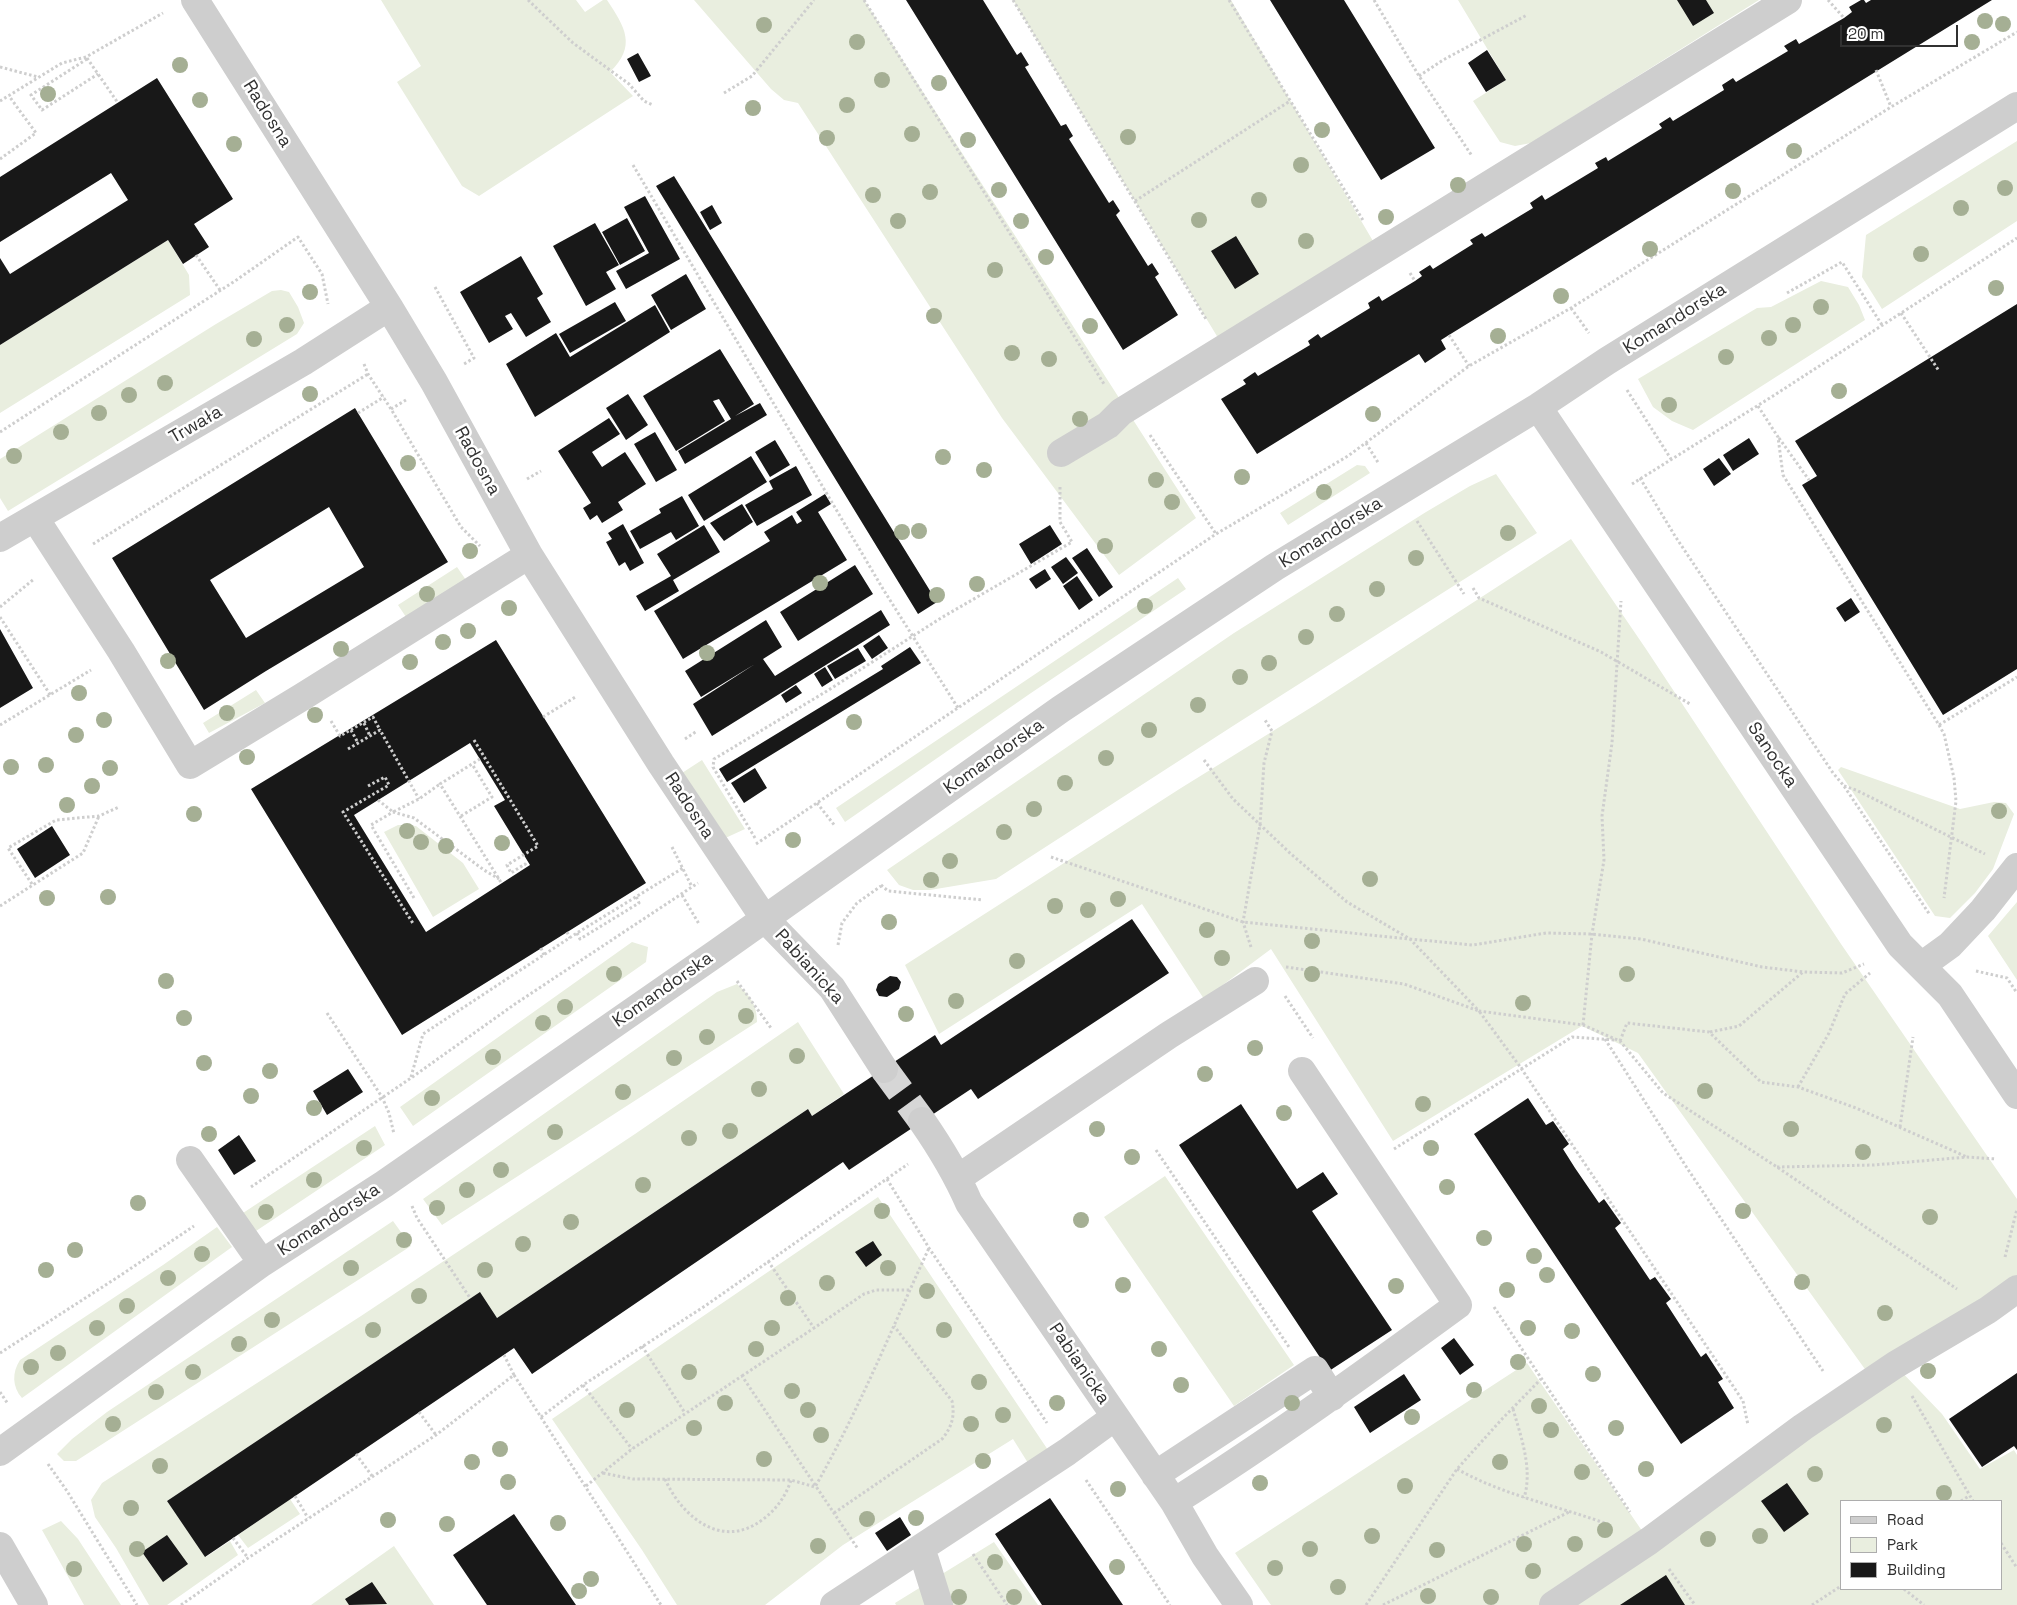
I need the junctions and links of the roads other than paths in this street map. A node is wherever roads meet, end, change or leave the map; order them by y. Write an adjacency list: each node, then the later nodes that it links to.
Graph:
1 (195, 0): 4 (street, Radosna)
2 (1788, 0): 6 (street)
3 (2017, 106): 5 (street, Komandorska)
4 (389, 307): 7 (street, Trwała); 9 (street, Radosna)
5 (1538, 407): 11 (street, Komandorska); 12 (street, Sanocka)
6 (1061, 453)
7 (34, 518): 8 (street, Trwała); 9 (street)
8 (0, 538)
9 (529, 555): 11 (street, Radosna)
10 (2017, 867): 12 (street)
11 (764, 918): 14 (street, Pabianicka); 20 (street, Komandorska)
12 (1921, 966): 16 (street, Sanocka)
13 (1254, 981): 19 (street)
14 (884, 1069)
15 (1302, 1071): 22 (street)
16 (2017, 1094)
17 (929, 1131): 19 (street, Pabianicka)
18 (190, 1160): 20 (street)
19 (958, 1178): 23 (street, Pabianicka)
20 (262, 1263): 24 (street, Komandorska)
21 (2008, 1300): 33 (street)
22 (1332, 1396): 25 (street); 26 (street)
23 (1115, 1417): 25 (street, Pabianicka); 28 (street)
24 (0, 1452)
25 (1155, 1475): 26 (street, Pabianicka)
26 (1174, 1502): 32 (street, Pabianicka)
27 (0, 1546): 29 (street)
28 (919, 1550): 30 (street); 31 (street)
29 (34, 1605)
30 (834, 1605)
31 (939, 1605)
32 (1239, 1605)
33 (1553, 1605)

